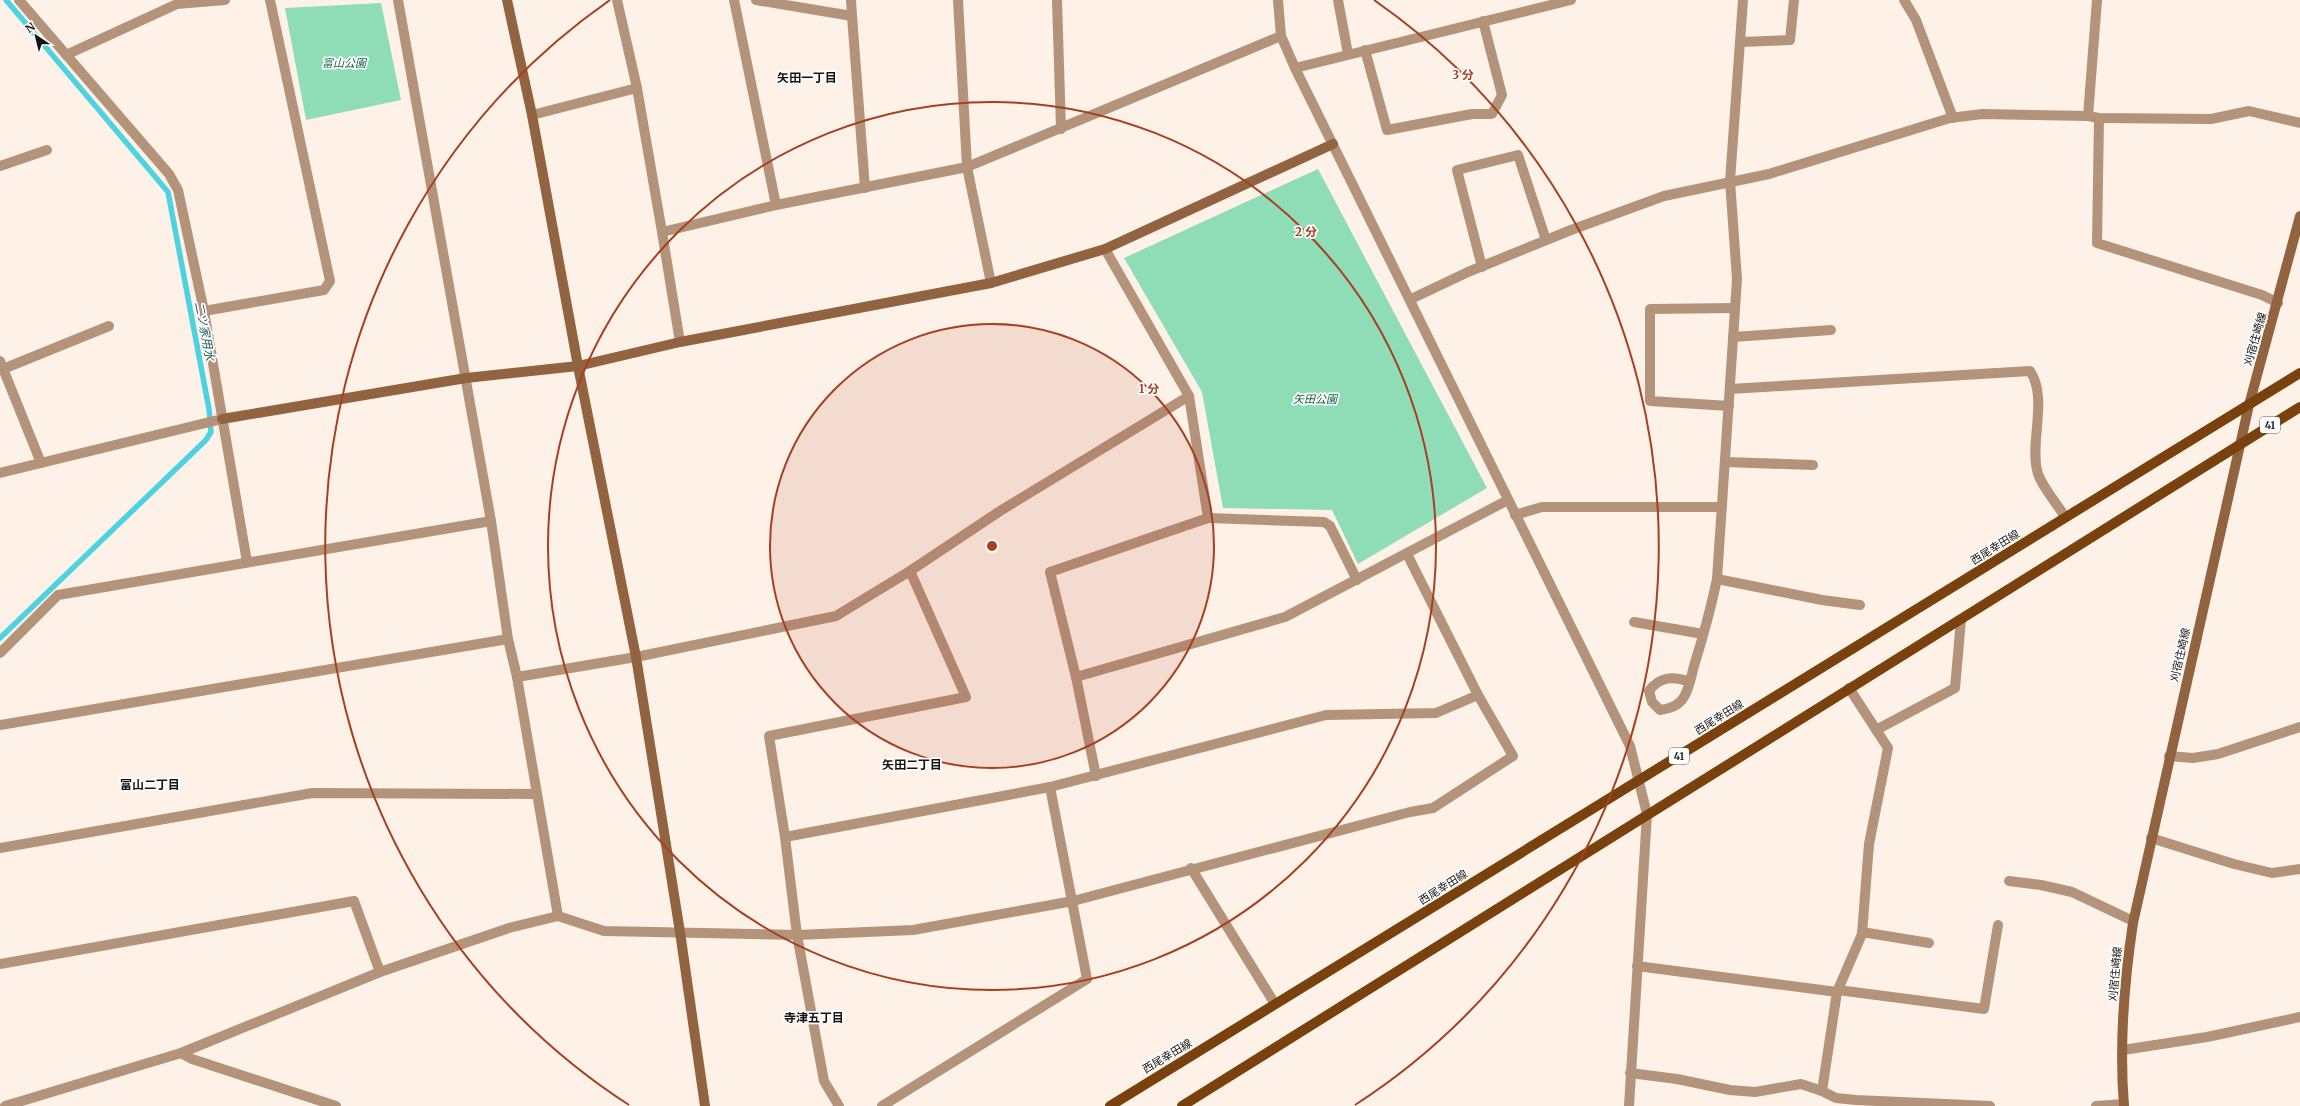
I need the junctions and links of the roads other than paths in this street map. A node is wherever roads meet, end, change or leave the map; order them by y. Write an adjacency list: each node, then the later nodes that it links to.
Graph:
1 (19, 0): 26 (street)
2 (224, 0): 19 (street)
3 (270, 0): 51 (street)
4 (398, 0): 59 (street)
5 (507, 0): 29 (street)
6 (617, 0): 28 (street)
7 (734, 0): 41 (street)
8 (756, 0): 20 (street)
9 (851, 0): 20 (street)
10 (958, 0): 38 (street)
11 (1057, 0): 34 (street)
12 (1278, 0): 22 (street)
13 (1338, 0): 25 (street)
14 (1571, 0): 21 (street)
15 (1743, 0): 23 (street)
16 (1794, 0): 23 (street)
17 (1904, 0): 31 (street)
18 (2097, 0): 30 (street)
19 (176, 2): 26 (street)
20 (852, 16): 40 (street)
21 (1483, 20): 24 (street); 24 (street)
22 (1281, 36): 27 (street); 34 (street)
23 (1740, 42): 39 (street)
24 (1365, 50): 25 (street)
25 (1348, 54): 27 (street)
26 (66, 55): 51 (street)
27 (1295, 68): 35 (street)
28 (637, 88): 29 (street); 43 (street)
29 (532, 114): 57 (street)
30 (2088, 116): 31 (street); 32 (street)
31 (1953, 118): 39 (street)
32 (2099, 118): 33 (street); 49 (street)
33 (2300, 123)
34 (1061, 129): 38 (street)
35 (1333, 144): 45 (street); 48 (street)
36 (47, 150): 37 (street)
37 (0, 166)
38 (967, 167): 40 (street); 47 (street)
39 (1730, 181): 44 (street); 50 (street)
40 (865, 188): 41 (street)
41 (776, 205): 43 (street)
42 (2300, 216): 49 (street, 刈宿住崎線)
43 (662, 232): 55 (street)
44 (1546, 240): 46 (street); 46 (street)
45 (1105, 249): 47 (street); 61 (street)
46 (1482, 267): 48 (street)
47 (991, 283): 55 (street)
48 (1411, 299): 71 (street)
49 (2278, 303): 62 (street, 刈宿住崎線)
50 (1735, 308): 54 (street); 63 (street)
51 (204, 311): 65 (street)
52 (109, 326): 56 (street)
53 (1831, 330): 54 (street)
54 (1733, 337): 60 (street)
55 (680, 342): 57 (street)
56 (1, 365): 68 (street)
57 (578, 366): 59 (street); 88 (street)
58 (2300, 373): 62 (main road, 西尾幸田線 / 41)
59 (466, 378): 65 (street); 76 (street)
60 (1730, 389): 63 (street); 74 (street)
61 (1189, 396): 75 (street); 79 (street)
62 (2249, 405): 66 (street, 刈宿住崎線); 74 (main road, 西尾幸田線 / 41)
63 (1729, 406): 67 (street)
64 (2300, 407): 66 (main road, 41)
65 (222, 419): 68 (street); 78 (street)
66 (2240, 443): 83 (main road, 41); 97 (street, 刈宿住崎線)
67 (1725, 462): 69 (street); 72 (street)
68 (41, 463): 70 (street)
69 (1813, 465)
70 (0, 473)
71 (1508, 500): 73 (street); 77 (street)
72 (1722, 507): 73 (street); 80 (street)
73 (1515, 515): 99 (street)
74 (2065, 517): 99 (main road, 西尾幸田線 / 41)
75 (1208, 518): 81 (street); 90 (street)
76 (491, 521): 78 (street); 86 (street)
77 (1406, 554): 81 (street); 93 (street)
78 (247, 562): 87 (street)
79 (910, 571): 88 (street); 103 (street)
80 (1717, 579): 82 (street); 85 (street)
81 (1357, 580): 90 (street)
82 (1860, 605)
83 (1961, 620): 92 (main road, 41); 96 (street)
84 (1634, 622): 85 (street)
85 (1703, 634): 91 (street)
86 (508, 639): 89 (street); 94 (street)
87 (0, 653)
88 (636, 657): 89 (street); 113 (street)
89 (516, 677): 101 (street)
90 (1076, 677): 98 (street)
91 (1690, 682)
92 (1849, 688): 96 (street); 102 (main road, 41)
93 (1478, 695): 98 (street); 106 (street)
94 (0, 725)
95 (2300, 727): 97 (street)
96 (1876, 730): 114 (street)
97 (2169, 756): 104 (street, 刈宿住崎線)
98 (1096, 776): 100 (street)
99 (1638, 781): 102 (street); 121 (main road, 西尾幸田線 / 41)
100 (1050, 787): 103 (street); 109 (street)
101 (537, 794): 105 (street); 110 (street)
102 (1647, 814): 118 (street); 135 (main road, 41)
103 (786, 837): 115 (street)
104 (2151, 838): 107 (street); 111 (street, 刈宿住崎線)
105 (0, 848)
106 (1191, 868): 109 (street); 121 (street)
107 (2300, 869)
108 (2009, 881): 111 (street)
109 (1073, 901): 115 (street); 133 (street)
110 (558, 916): 113 (street); 119 (street)
111 (2133, 921): 123 (street, 刈宿住崎線)
112 (1998, 925): 120 (street)
113 (680, 932): 115 (street); 131 (street)
114 (1862, 932): 116 (street); 120 (street)
115 (797, 935): 132 (street)
116 (1929, 943)
117 (0, 964): 119 (street)
118 (1637, 966): 120 (street); 125 (street)
119 (380, 972): 124 (street)
120 (1838, 991): 126 (street)
121 (1276, 1004): 134 (main road, 西尾幸田線 / 41)
122 (2300, 1017): 123 (street)
123 (2123, 1050): 128 (street, 刈宿住崎線)
124 (181, 1053): 127 (street); 129 (street)
125 (1630, 1073): 126 (street); 136 (street)
126 (1822, 1091): 137 (street)
127 (315, 1102): 130 (street)
128 (2124, 1105): 138 (street)
129 (5, 1106)
130 (336, 1106)
131 (705, 1106)
132 (839, 1106)
133 (882, 1106)
134 (1110, 1106)
135 (1182, 1106)
136 (1629, 1106)
137 (1990, 1106)
138 (2096, 1106)

